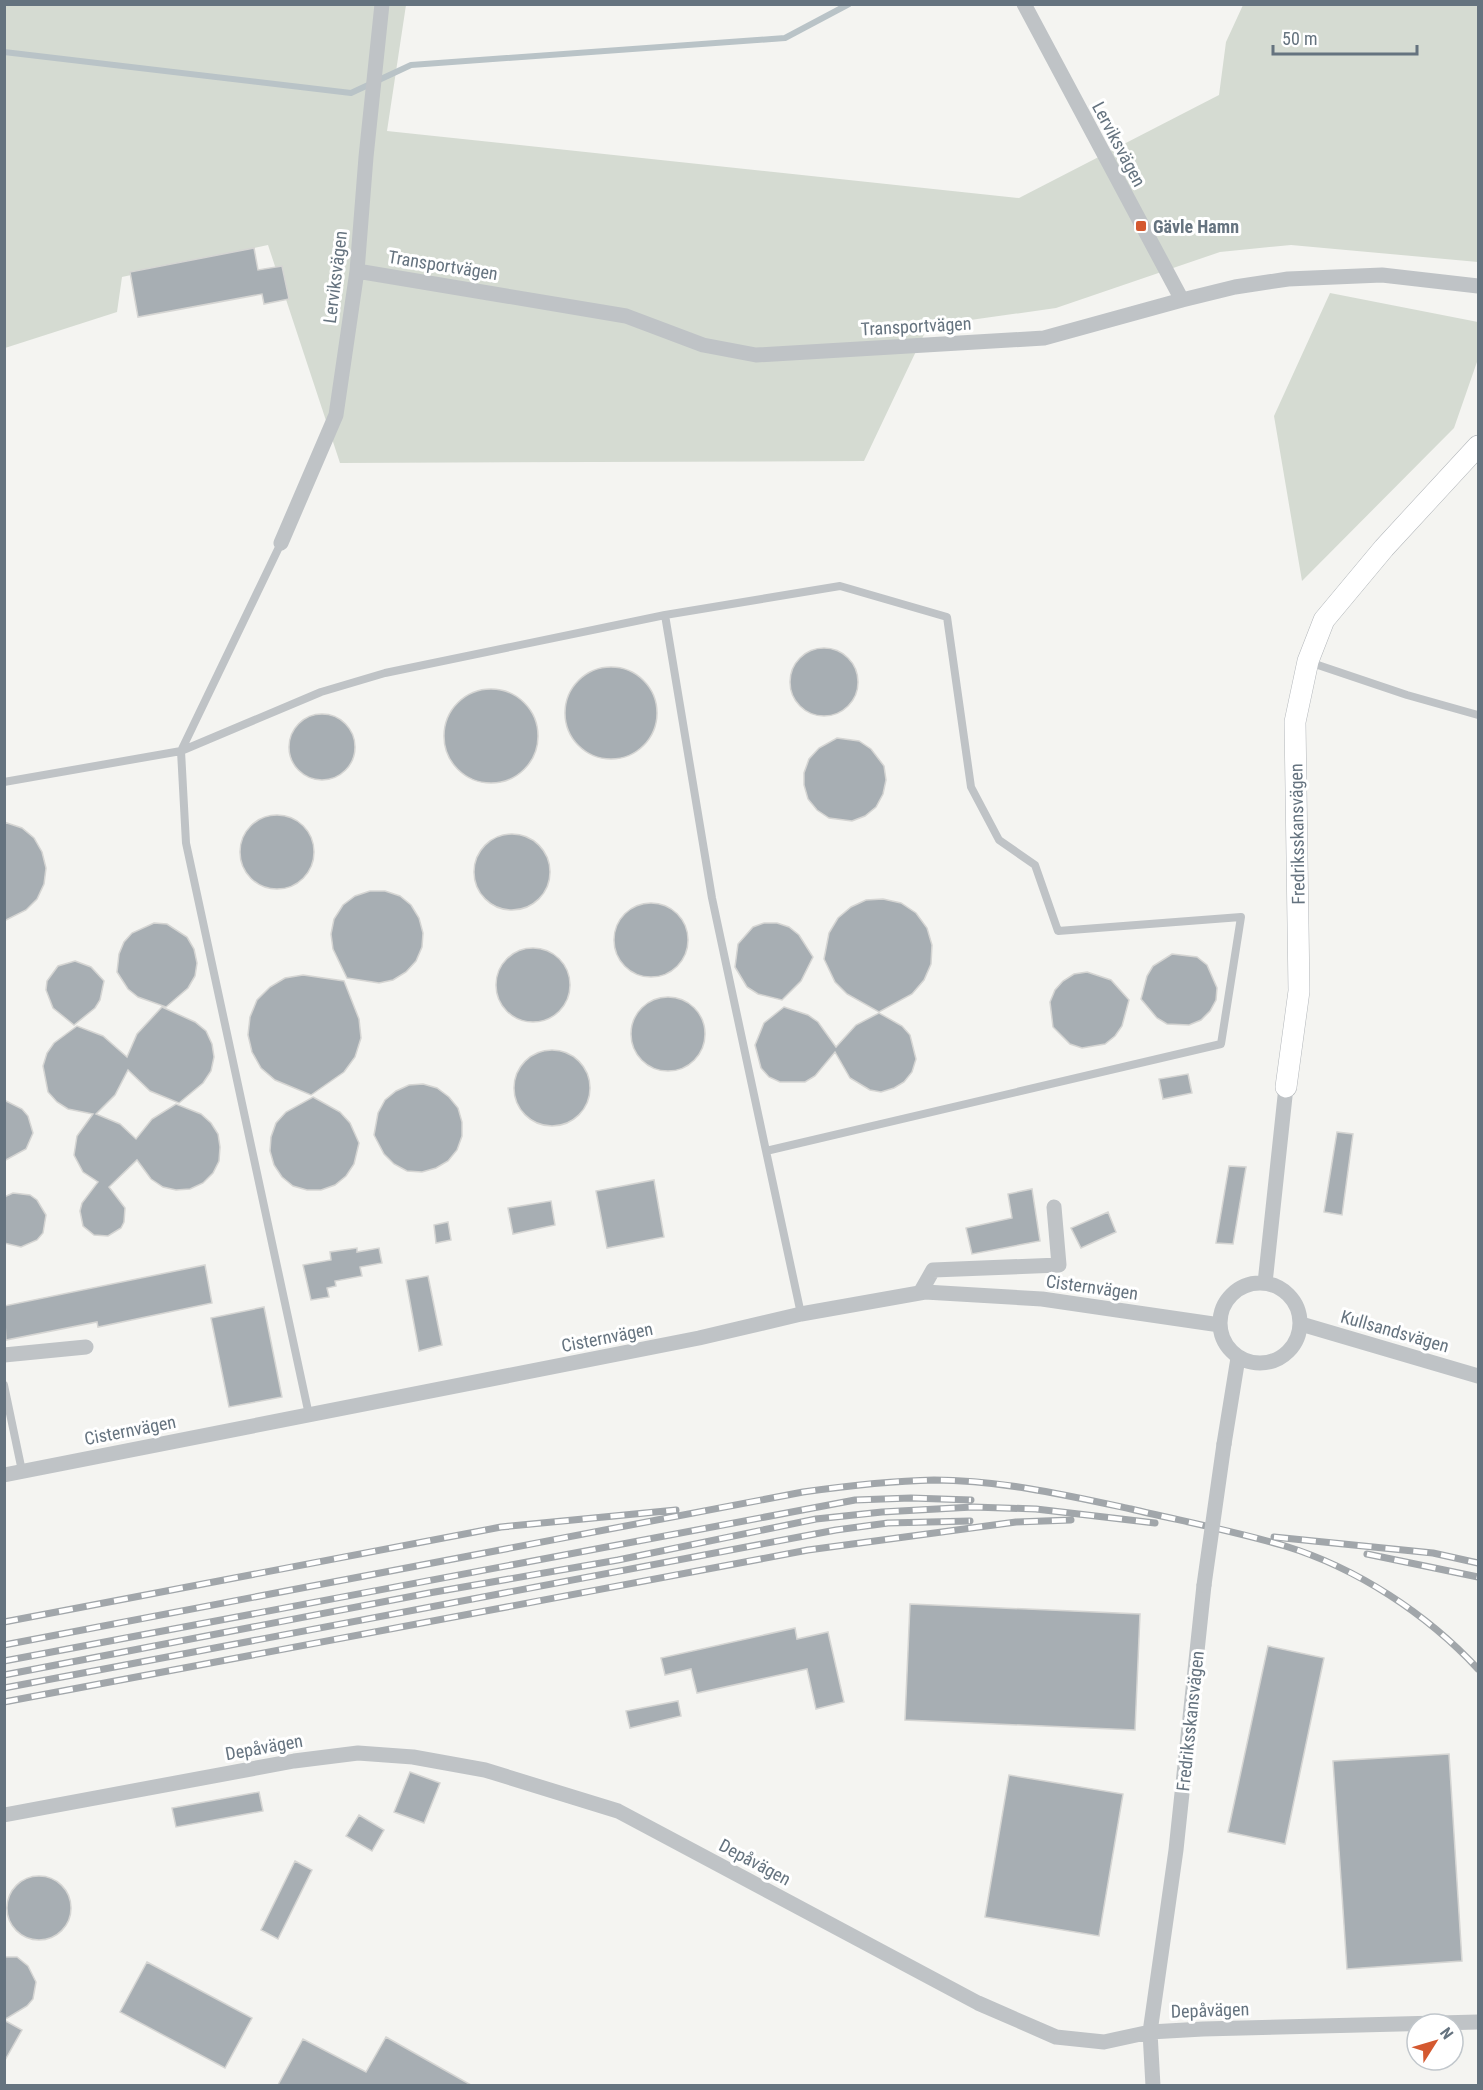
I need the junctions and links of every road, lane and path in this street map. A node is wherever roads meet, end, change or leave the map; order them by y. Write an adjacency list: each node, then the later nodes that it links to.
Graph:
1 (382, 4): 3 (street, Lerviksvägen)
2 (1024, 4): 5 (street, Lerviksvägen)
3 (357, 271): 5 (street, Transportvägen); 7 (street, Lerviksvägen)
4 (1479, 286): 5 (street, Transportvägen)
5 (1182, 300)
6 (1479, 446): 9 (main road, Fredriksskansvägen)
7 (281, 543): 11 (lane)
8 (664, 615): 11 (lane); 14 (lane); 14 (lane)
9 (1308, 661): 10 (lane); 13 (main road, Fredriksskansvägen)
10 (1479, 715)
11 (181, 750): 12 (lane); 26 (lane)
12 (4, 782)
13 (1287, 1087): 16 (street, Fredriksskansvägen)
14 (766, 1151): 18 (lane)
15 (1054, 1207): 17 (street)
16 (1265, 1283): 19 (street); 20 (street)
17 (920, 1293): 18 (street, Cisternvägen); 20 (street, Cisternvägen)
18 (801, 1314): 26 (street, Cisternvägen)
19 (1301, 1324): 23 (street); 24 (street, Kullsandsvägen)
20 (1220, 1325): 23 (street)
21 (86, 1347): 22 (street)
22 (4, 1355)
23 (1238, 1358): 31 (street, Fredriksskansvägen, bridge)
24 (1479, 1376)
25 (4, 1385): 27 (lane)
26 (309, 1415): 27 (street, Cisternvägen)
27 (22, 1471): 28 (street, Cisternvägen)
28 (4, 1475)
29 (4, 1815): 31 (street, Depåvägen)
30 (1479, 2022): 31 (street, Depåvägen)
31 (1150, 2032): 32 (street, Fredriksskansvägen)
32 (1153, 2085)

